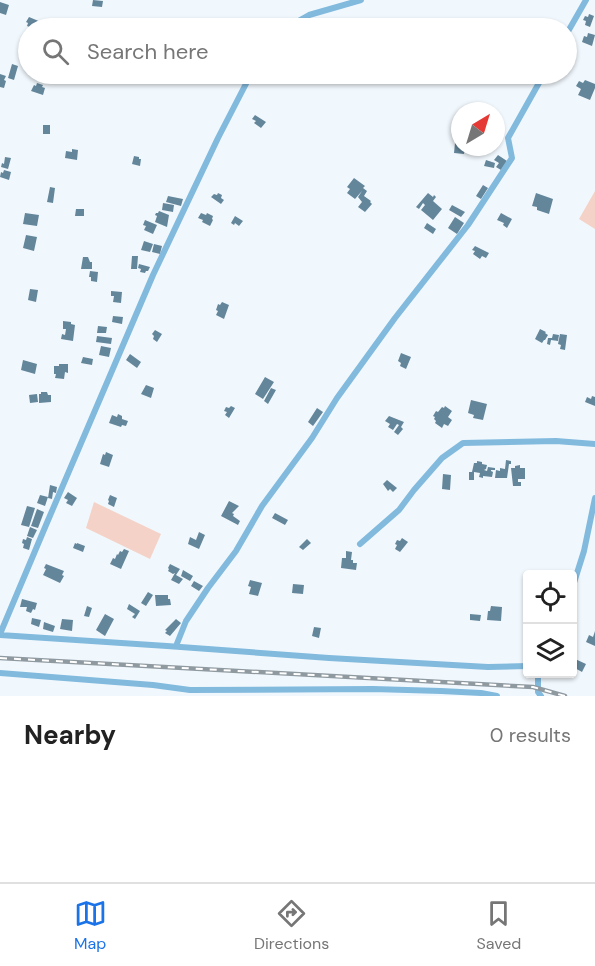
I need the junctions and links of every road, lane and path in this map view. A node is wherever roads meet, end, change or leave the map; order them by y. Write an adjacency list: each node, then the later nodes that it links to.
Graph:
1 (361, 0): 3 (street)
2 (586, 0): 4 (street)
3 (304, 18)
4 (576, 18)
5 (246, 84): 11 (street)
6 (538, 84): 12 (street)
7 (595, 444): 9 (street)
8 (595, 498): 10 (street)
9 (360, 544)
10 (577, 575)
11 (0, 634): 12 (street)
12 (176, 646): 13 (street)
13 (523, 666)
14 (0, 673): 17 (street)
15 (538, 678): 16 (street)
16 (537, 695)
17 (497, 696)

